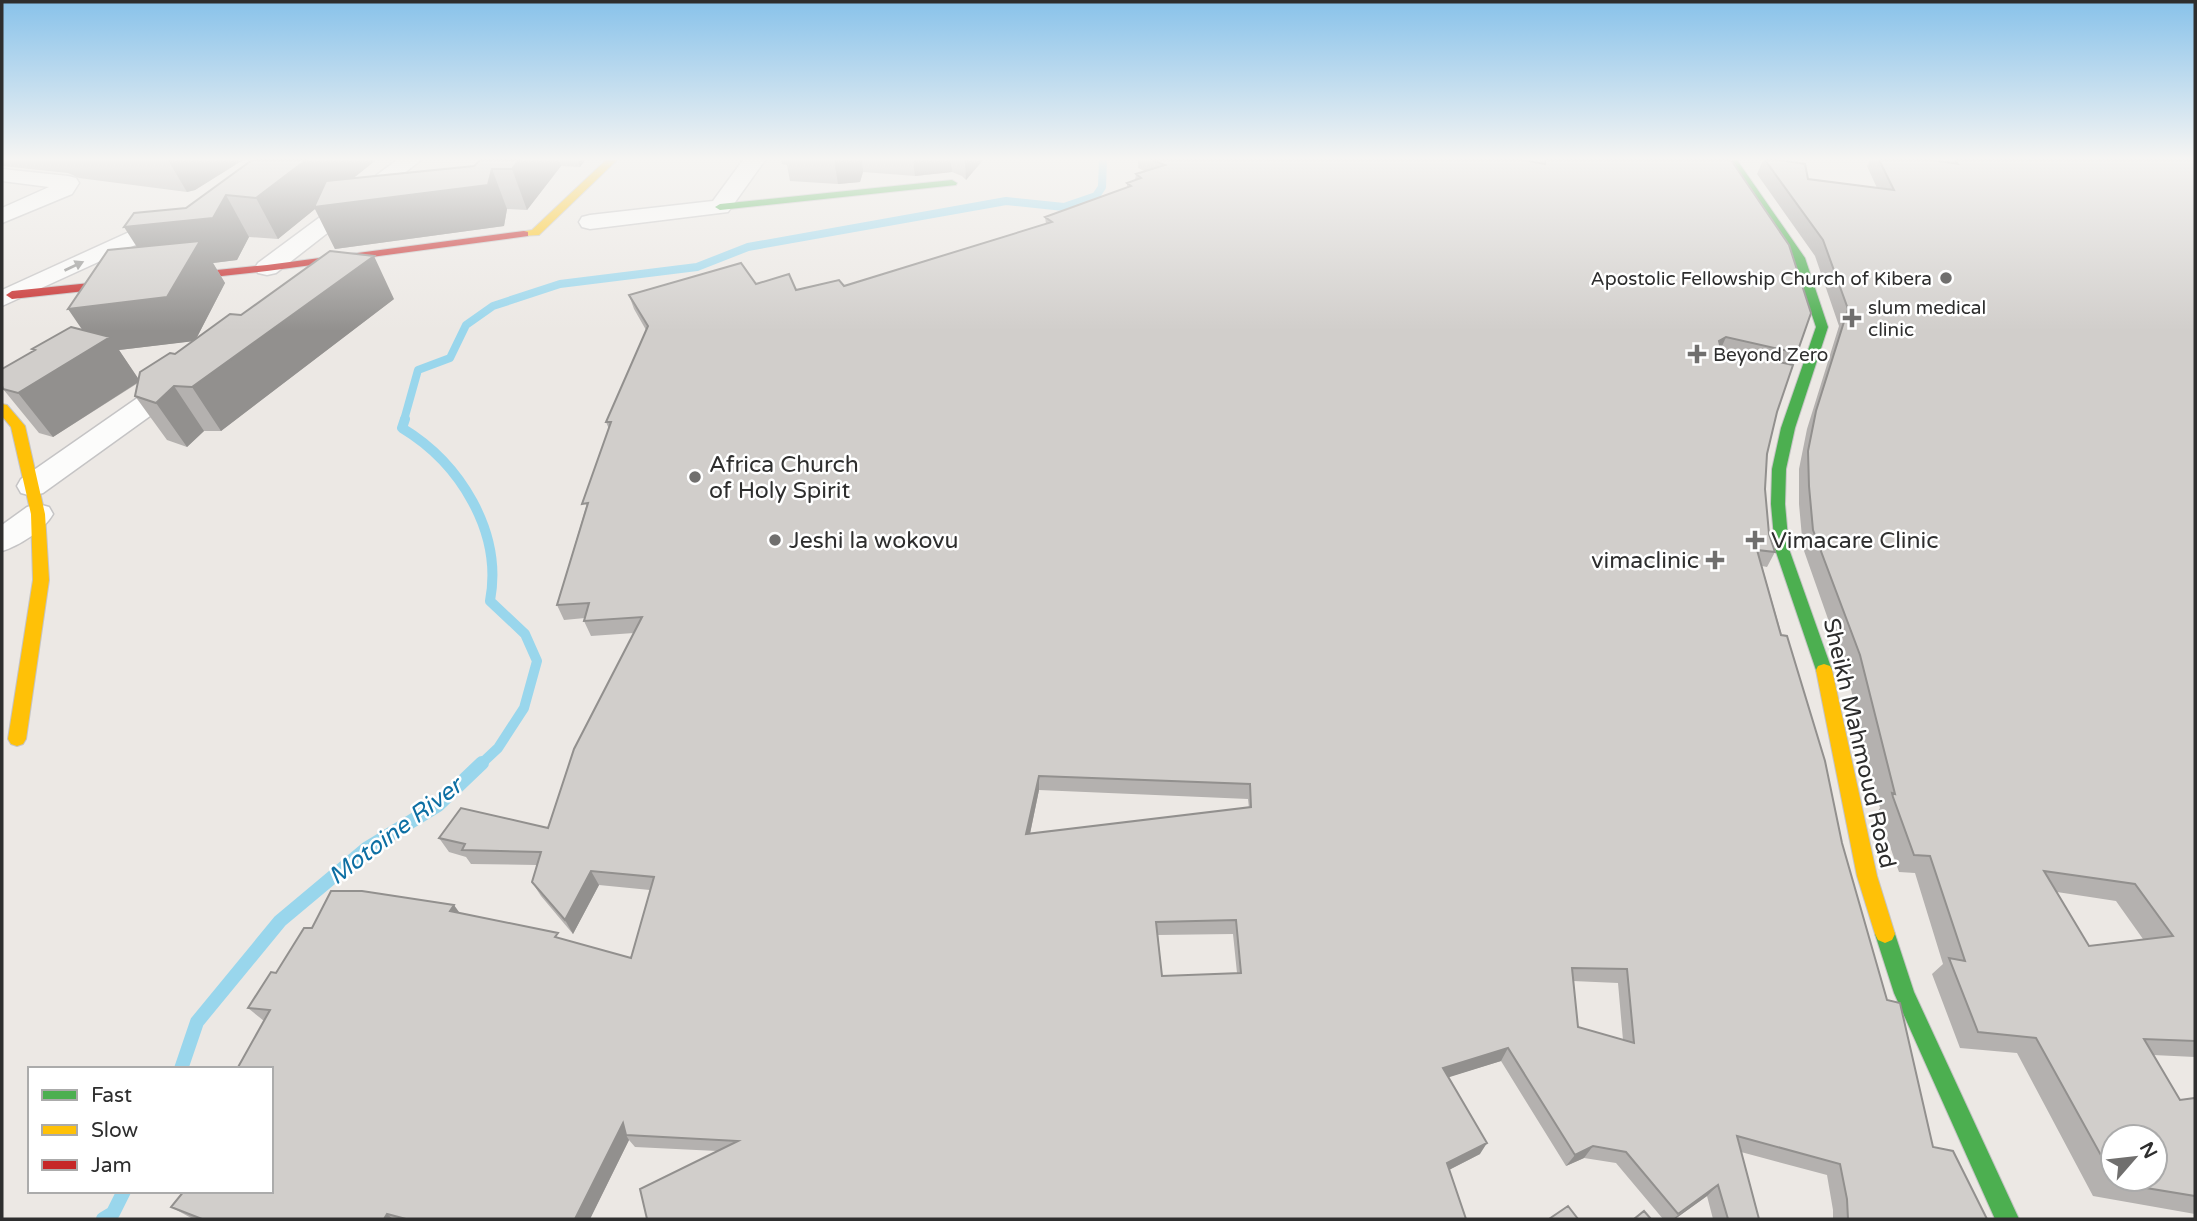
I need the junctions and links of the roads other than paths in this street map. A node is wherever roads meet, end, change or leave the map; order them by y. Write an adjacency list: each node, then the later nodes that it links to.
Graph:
1 (177, 217): 8 (street, one-way to 1)
2 (334, 217): 7 (street)
3 (552, 217): 7 (street)
4 (634, 217): 6 (street)
5 (1771, 217): 14 (street, Sheikh Mahmoud Road)
6 (590, 222)
7 (267, 268): 8 (street)
8 (7, 297)
9 (203, 365): 11 (street)
10 (2, 408): 11 (street)
11 (35, 500): 12 (street); 13 (street)
12 (2, 540)
13 (17, 739)
14 (2007, 1219)

